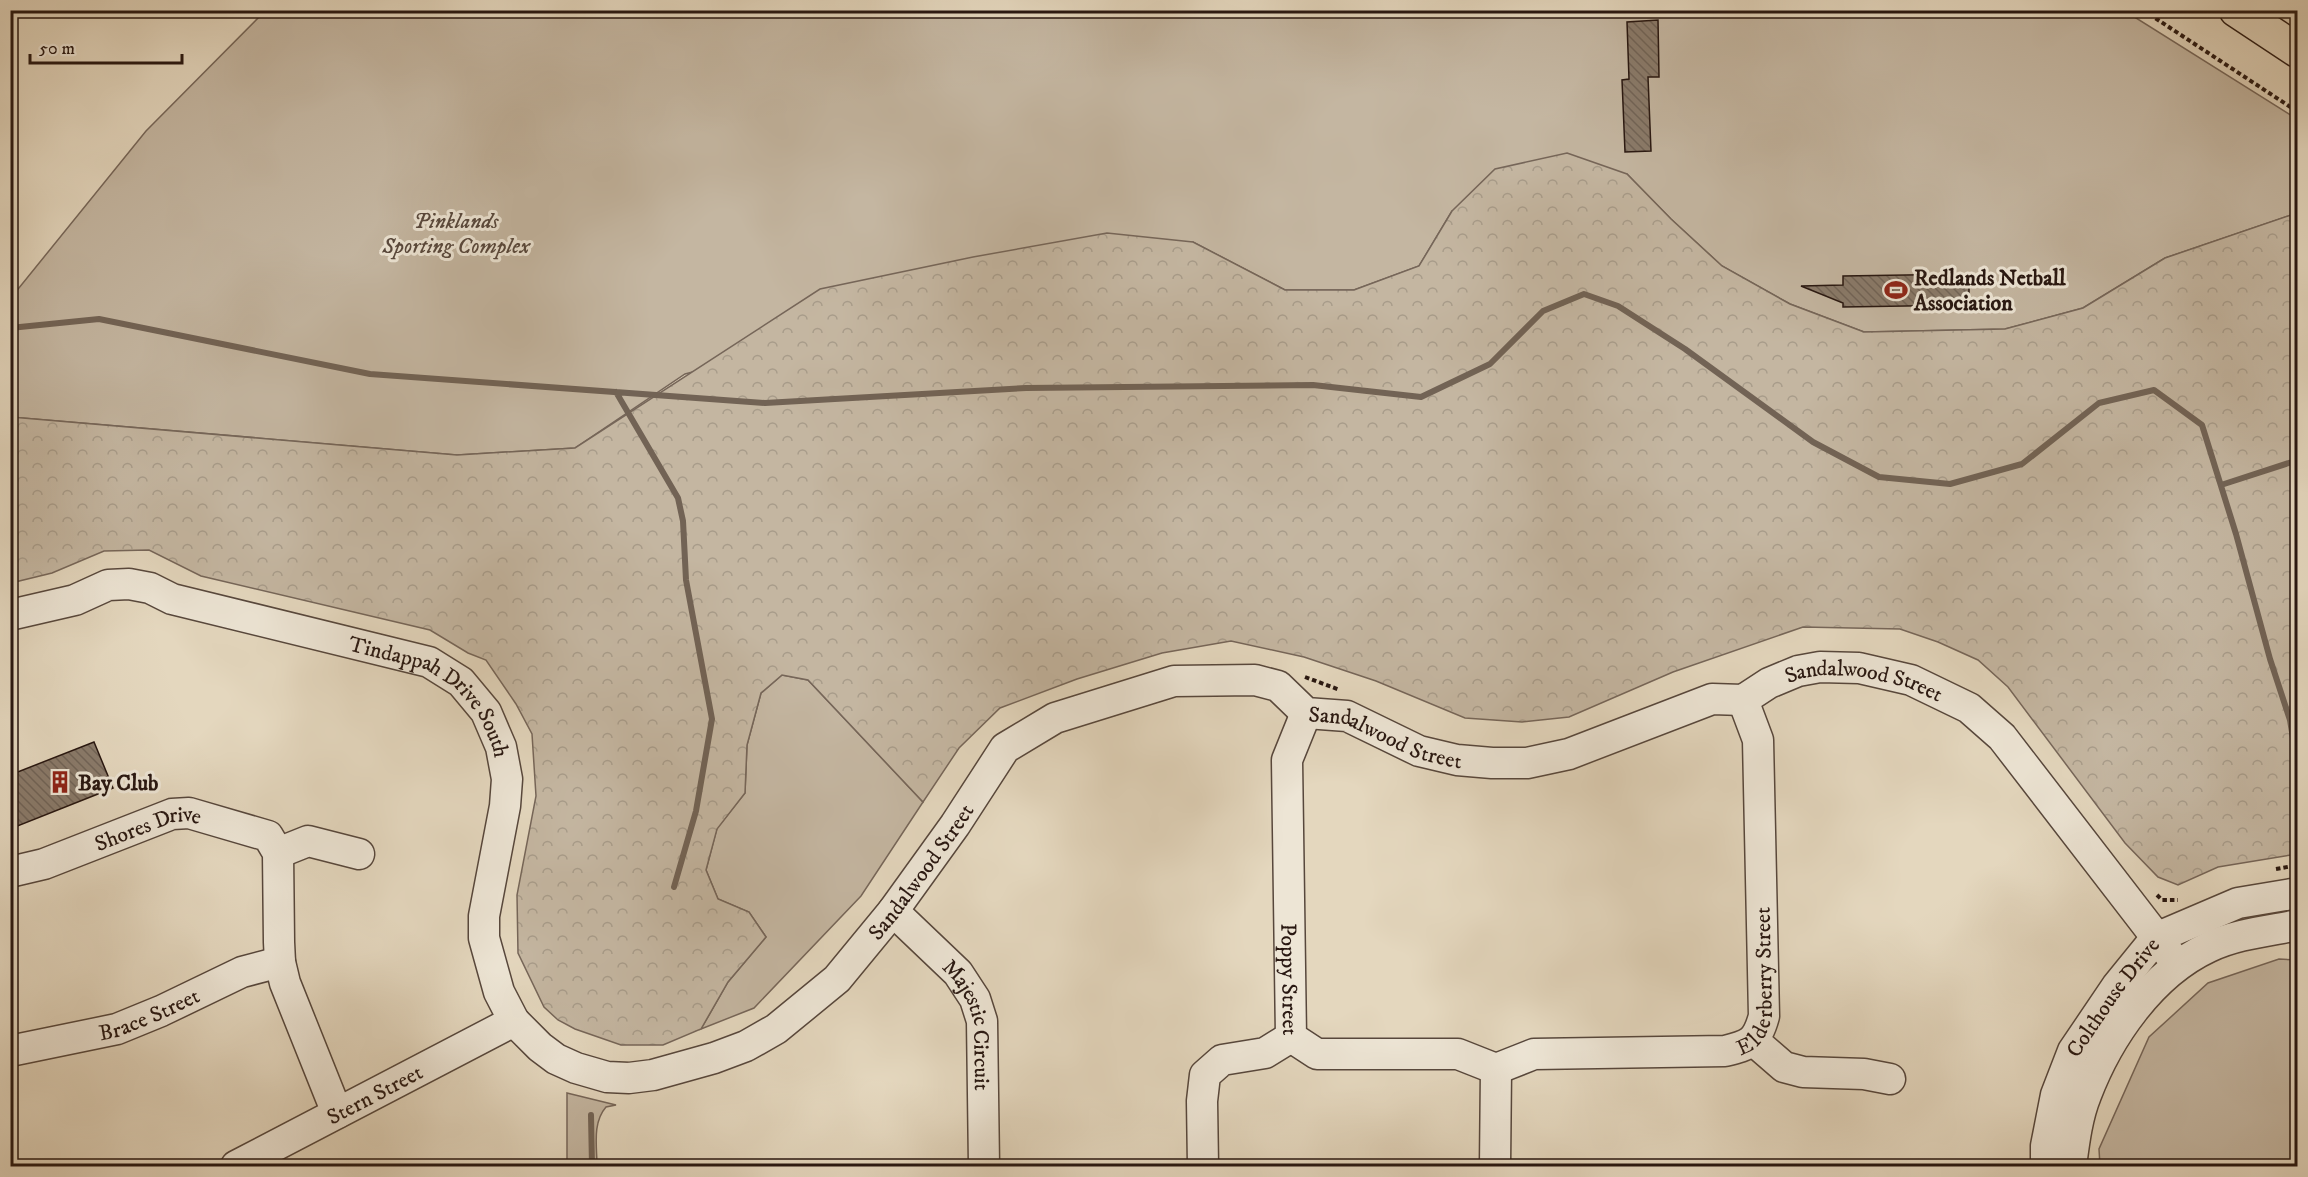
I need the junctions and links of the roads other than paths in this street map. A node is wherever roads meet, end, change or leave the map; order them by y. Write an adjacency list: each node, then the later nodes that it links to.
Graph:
1 (2236, 10): 2 (highway)
2 (2298, 51)
3 (10, 615): 15 (street, Tindappah Drive South)
4 (1743, 700): 5 (street, Sandalwood Street); 12 (street, Sandalwood Street); 17 (street, Elderberry Street)
5 (1306, 713): 10 (street, Sandalwood Street); 16 (street, Poppy Street)
6 (278, 853): 7 (street); 8 (street, Shores Drive); 13 (street)
7 (359, 854)
8 (10, 872)
9 (2298, 893): 12 (street, Colthouse Drive)
10 (893, 911): 19 (street, Sandalwood Street); 24 (street, Majestic Circuit)
11 (2298, 925): 14 (street, Colthouse Drive)
12 (2156, 939): 14 (street, Sandalwood Street); 27 (street, Colthouse Drive)
13 (280, 962): 18 (street, Brace Street); 22 (street)
14 (2177, 964): 28 (street, Colthouse Drive)
15 (514, 1022): 19 (street, Tindappah Drive South); 22 (street, Stern Street)
16 (1291, 1037): 20 (street, Poppy Street); 25 (street)
17 (1754, 1041): 20 (street, Elderberry Street); 21 (street)
18 (10, 1051)
19 (576, 1068)
20 (1496, 1069): 26 (street)
21 (1890, 1079)
22 (337, 1113): 23 (street, Stern Street)
23 (236, 1167)
24 (984, 1167)
25 (1203, 1167)
26 (1496, 1167)
27 (2046, 1167)
28 (2072, 1167)

